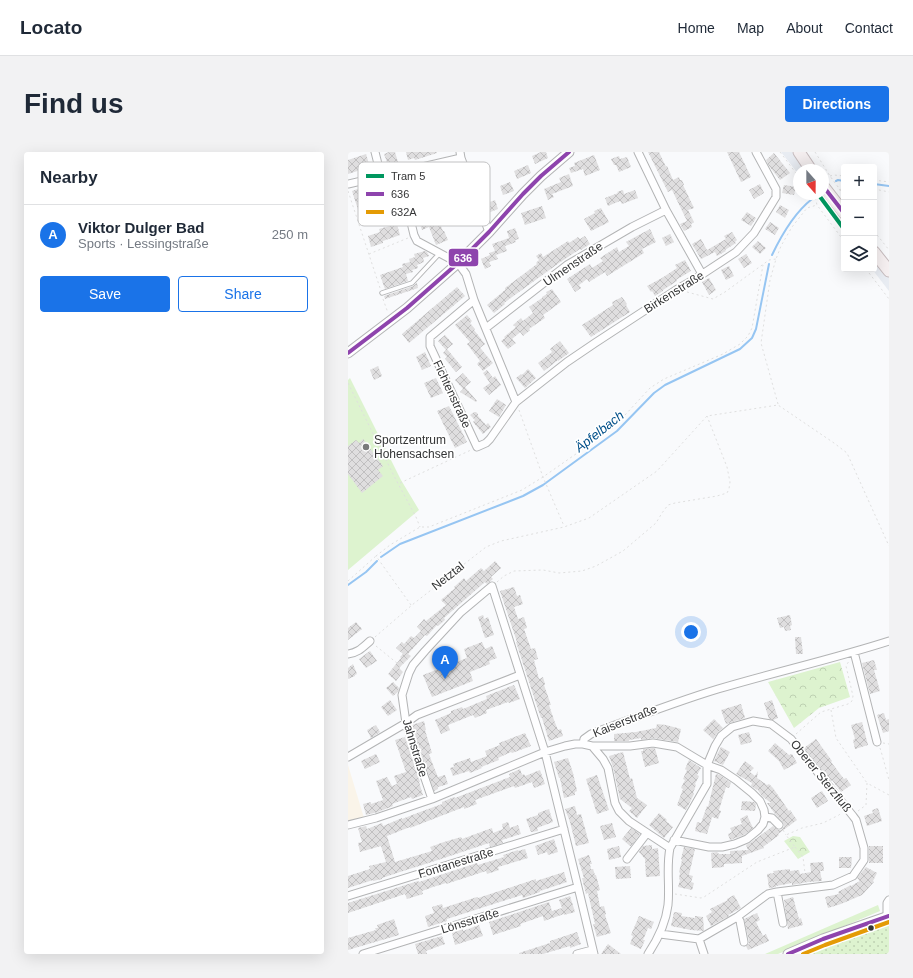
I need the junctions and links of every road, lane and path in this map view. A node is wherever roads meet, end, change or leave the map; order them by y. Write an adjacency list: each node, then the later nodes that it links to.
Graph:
1 (375, 152): 9 (street)
2 (569, 152): 33 (street)
3 (638, 152): 28 (street)
4 (756, 152): 46 (street, Birkenstraße)
5 (780, 152): 12 (path)
6 (799, 152): 11 (main road)
7 (815, 152): 13 (path)
8 (461, 155): 10 (street)
9 (378, 162)
10 (435, 162)
11 (807, 164)
12 (793, 169)
13 (830, 176): 14 (path); 19 (path)
14 (841, 176)
15 (877, 180): 17 (path)
16 (358, 182): 18 (street)
17 (889, 182)
18 (348, 184)
19 (839, 189): 22 (path)
20 (877, 190): 23 (path)
21 (348, 191): 29 (path)
22 (841, 191)
23 (889, 192)
24 (829, 194): 27 (main road)
25 (816, 200): 26 (path)
26 (817, 206): 36 (path); 41 (path)
27 (841, 209)
28 (666, 210): 46 (street); 52 (street, Ulmenstraße)
29 (358, 223)
30 (359, 226): 39 (path)
31 (412, 226): 34 (street)
32 (487, 226): 33 (street)
33 (489, 232): 42 (street)
34 (414, 235): 38 (street); 39 (path)
35 (877, 235): 37 (path)
36 (841, 237)
37 (889, 250)
38 (440, 253): 42 (street); 48 (lane)
39 (369, 254): 48 (path)
40 (877, 256): 44 (main road)
41 (776, 259): 43 (path); 56 (path)
42 (458, 263): 50 (street); 51 (street)
43 (763, 265): 47 (path); 59 (path)
44 (889, 271)
45 (868, 272): 49 (path)
46 (702, 274): 47 (street, Birkenstraße)
47 (676, 290): 55 (street, Birkenstraße)
48 (382, 293): 51 (path)
49 (889, 299)
50 (474, 300): 52 (street); 58 (street, Fichtenstraße)
51 (390, 322): 53 (street)
52 (486, 328): 55 (street)
53 (352, 351)
54 (348, 383): 60 (path)
55 (516, 402): 58 (street); 59 (path)
56 (778, 405): 57 (path); 63 (path)
57 (707, 416): 62 (path, Netztal); 66 (path)
58 (477, 447): 60 (path)
59 (543, 477): 61 (path); 62 (path)
60 (398, 483): 61 (path)
61 (420, 527): 64 (path)
62 (564, 527): 67 (path, Netztal)
63 (889, 546)
64 (376, 556): 65 (path); 67 (path)
65 (348, 581)
66 (492, 586): 72 (street, Jahnstraße); 73 (street)
67 (412, 605): 68 (path, Netztal)
68 (370, 641): 71 (street); 72 (path)
69 (889, 641): 70 (street, Kaiserstraße)
70 (854, 652): 74 (path); 77 (street); 78 (street, Kaiserstraße)
71 (348, 654)
72 (409, 673): 75 (street, Jahnstraße)
73 (520, 675): 75 (street); 80 (street)
74 (830, 709): 76 (path); 84 (path)
75 (406, 723): 81 (street); 86 (street, Jahnstraße)
76 (791, 739): 82 (street, Oberer Sterzfluß); 87 (street, Oberer Sterzfluß)
77 (876, 742): 83 (path)
78 (583, 744): 79 (street); 80 (street, Kaiserstraße)
79 (592, 746): 82 (street); 93 (street)
80 (545, 752): 86 (street, Kaiserstraße); 92 (street)
81 (348, 757)
82 (707, 765): 89 (street); 94 (street, Oberer Sterzfluß)
83 (889, 780)
84 (867, 783): 85 (path); 88 (path)
85 (889, 795)
86 (432, 799): 91 (street, Kaiserstraße)
87 (847, 808): 95 (path); 99 (street, Oberer Sterzfluß)
88 (857, 812)
89 (765, 817): 90 (street); 94 (street)
90 (779, 825)
91 (348, 826)
92 (564, 829): 98 (street); 102 (street, Fontanestraße)
93 (647, 833): 96 (street); 97 (street)
94 (674, 840): 96 (street, Oberer Sterzfluß)
95 (795, 847): 99 (path); 101 (path)
96 (670, 848): 101 (street, Oberer Sterzfluß)
97 (627, 859)
98 (578, 887): 110 (street); 111 (street, Lönsstraße)
99 (807, 888): 100 (street, Oberer Sterzfluß)
100 (777, 892): 105 (street, Oberer Sterzfluß); 106 (street)
101 (668, 894): 107 (street, Oberer Sterzfluß)
102 (348, 896)
103 (889, 900): 104 (street)
104 (888, 916): 115 (street)
105 (737, 917): 108 (street, Oberer Sterzfluß); 109 (street)
106 (783, 923)
107 (660, 934): 108 (street); 113 (street, Oberer Sterzfluß)
108 (699, 939): 114 (street)
109 (744, 942)
110 (593, 952): 112 (street)
111 (362, 954)
112 (578, 954)
113 (648, 954)
114 (704, 954)
115 (788, 954)

